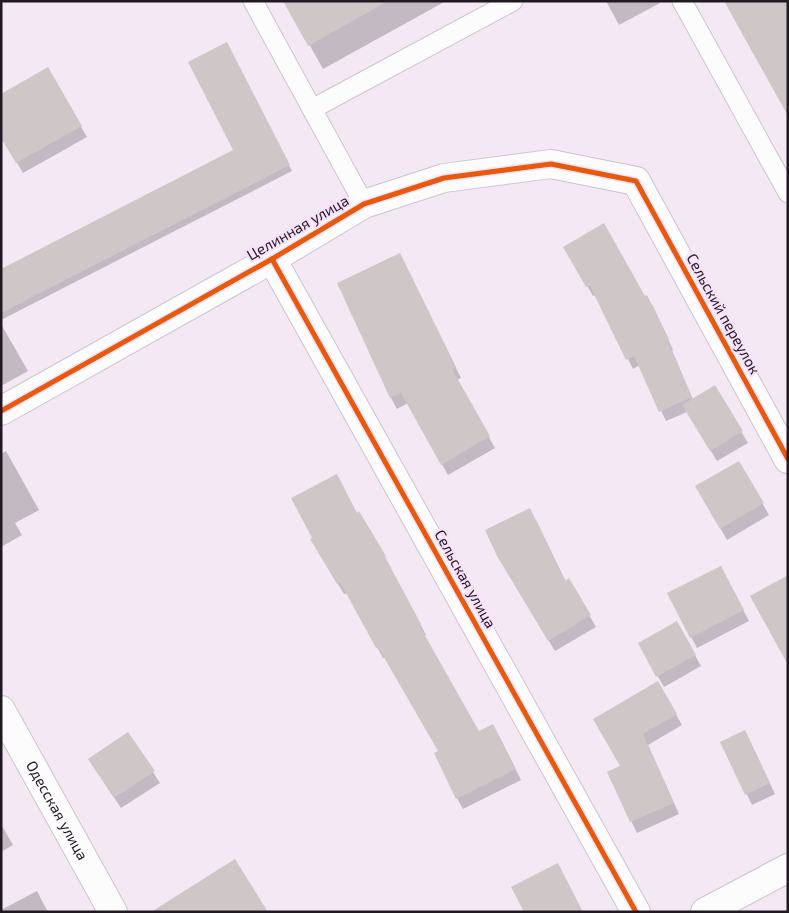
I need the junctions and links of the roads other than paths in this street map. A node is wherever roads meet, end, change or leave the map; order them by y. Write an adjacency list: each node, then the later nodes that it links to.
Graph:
1 (253, 1): 4 (lane)
2 (513, 1): 4 (lane)
3 (682, 1): 6 (lane)
4 (312, 109): 7 (lane)
5 (636, 181): 7 (street, Целинная улица); 10 (street, Сельский переулок)
6 (788, 193)
7 (364, 204): 8 (street, Целинная улица)
8 (272, 258): 9 (street, Целинная улица); 14 (street, Сельская улица)
9 (1, 411)
10 (788, 459)
11 (1, 710): 13 (street, Одесская улица)
12 (788, 868): 15 (street)
13 (113, 912)
14 (636, 912)
15 (705, 912)

